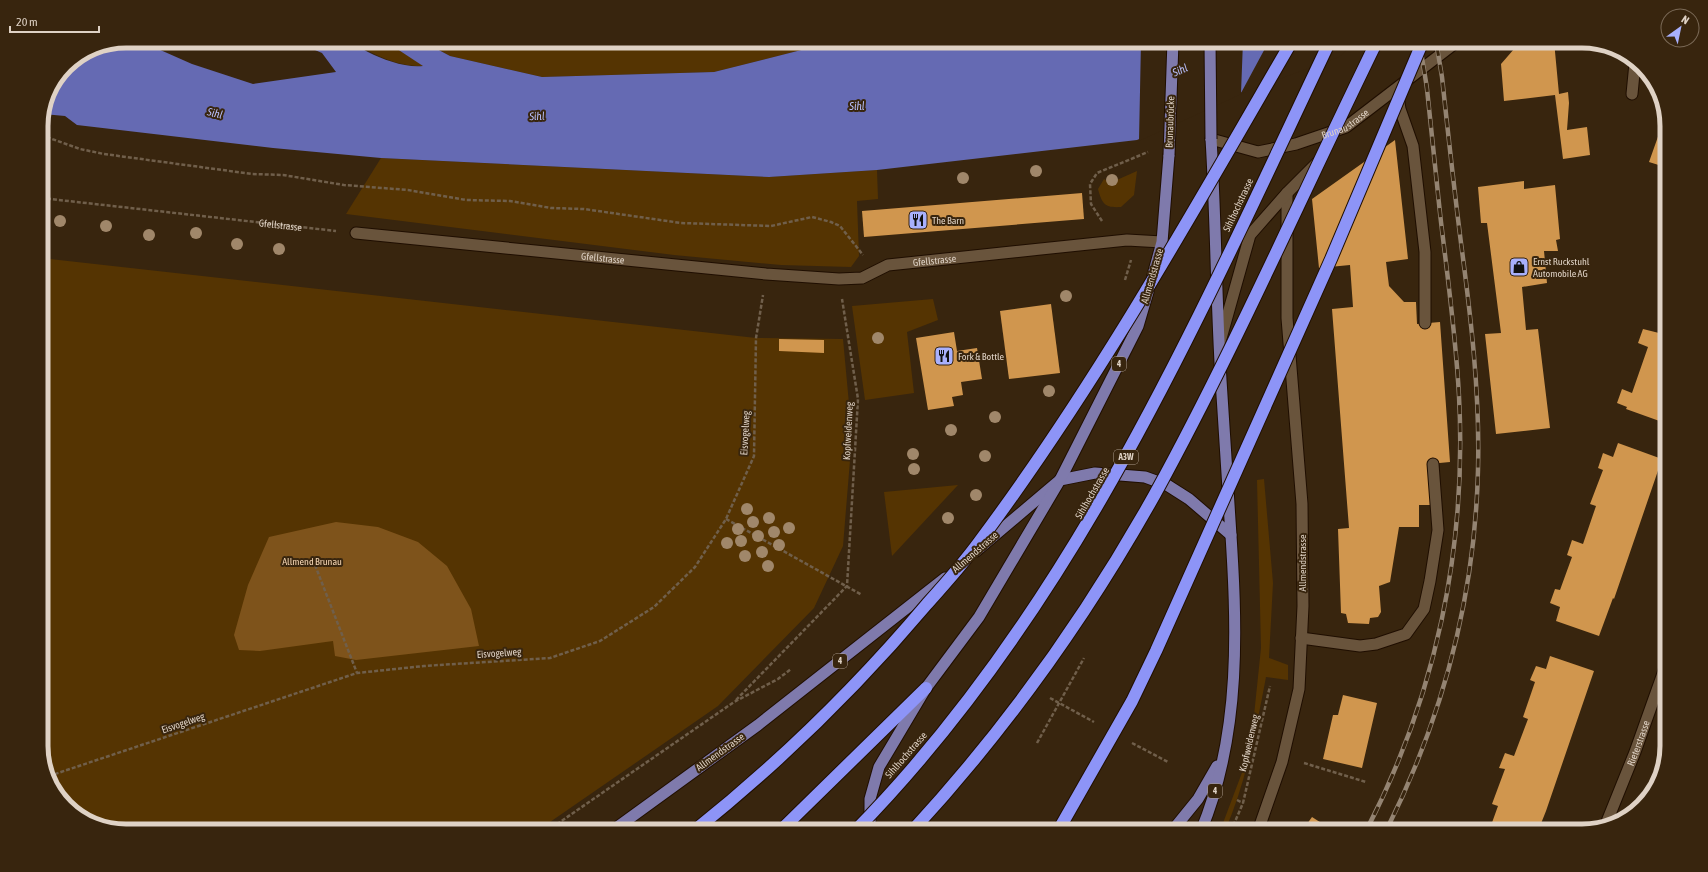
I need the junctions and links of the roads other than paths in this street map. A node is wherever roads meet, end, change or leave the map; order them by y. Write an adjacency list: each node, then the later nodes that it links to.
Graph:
1 (1173, 48): 13 (main road, Brunaubrücke / 4, bridge)
2 (1210, 48): 12 (main road, 4, bridge)
3 (1288, 48): 28 (highway, bridge)
4 (1327, 48): 30 (highway, Sihlhochstrasse / A3W, bridge)
5 (1374, 48): 32 (highway, bridge)
6 (1420, 48): 33 (highway, bridge)
7 (1449, 48): 9 (street, Brunaustrasse)
8 (1635, 68): 10 (street)
9 (1397, 87): 11 (street, Brunaustrasse); 17 (street)
10 (1632, 94)
11 (1346, 128): 12 (street, Brunaustrasse); 14 (street)
12 (1211, 139): 18 (main road, 4)
13 (1169, 155): 16 (main road, Allmendstrasse / 4)
14 (1287, 193): 18 (street); 22 (street, Allmendstrasse)
15 (356, 233): 16 (street, Gfellstrasse)
16 (1162, 242): 20 (main road, Allmendstrasse / 4)
17 (1425, 323)
18 (1219, 347): 21 (main road, 4)
19 (1433, 464): 22 (street)
20 (1060, 480): 21 (main road); 24 (main road); 27 (main road, Allmendstrasse / 4)
21 (1231, 535): 25 (main road, 4)
22 (1301, 638): 36 (street, Allmendstrasse)
23 (1660, 682): 26 (street, Rieterstrasse)
24 (926, 688): 29 (highway); 31 (main road)
25 (1225, 749): 34 (main road); 35 (main road, 4)
26 (1608, 819)
27 (622, 824)
28 (702, 824)
29 (787, 824)
30 (860, 824)
31 (870, 824)
32 (918, 824)
33 (1062, 824)
34 (1178, 824)
35 (1203, 824)
36 (1260, 824)

